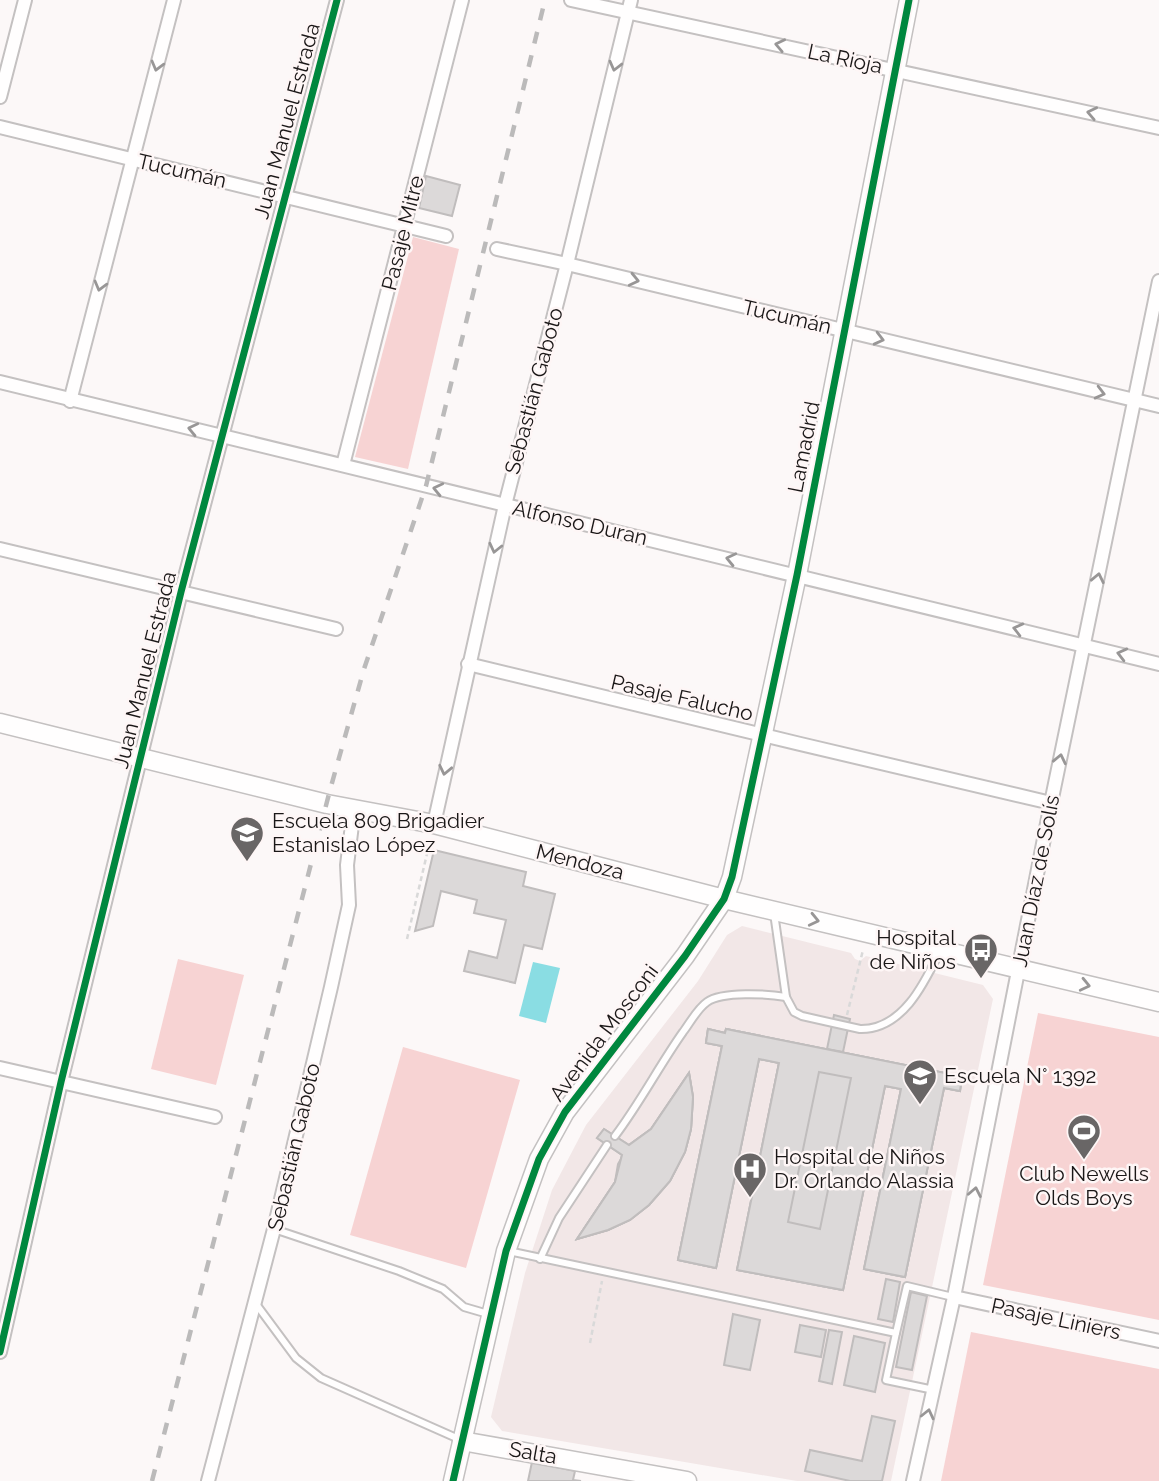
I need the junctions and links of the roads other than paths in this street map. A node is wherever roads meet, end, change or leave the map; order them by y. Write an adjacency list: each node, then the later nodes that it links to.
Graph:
1 (24, 0): 9 (street)
2 (174, 0): 12 (street, one-way to 12)
3 (337, 0): 13 (street, Juan Manuel Estrada)
4 (462, 0): 14 (street, Pasaje Mitre)
5 (571, 0): 7 (street, La Rioja)
6 (909, 0): 8 (street, Lamadrid)
7 (630, 6): 8 (street, La Rioja, one-way to 7); 17 (street, Sebastián Gaboto, one-way to 17)
8 (895, 69): 11 (street, La Rioja, one-way to 8); 19 (street, Lamadrid)
9 (0, 97)
10 (0, 127): 12 (street, Tucumán)
11 (1159, 128)
12 (133, 159): 13 (street, Tucumán); 21 (street, one-way to 21)
13 (286, 195): 14 (street, Tucumán); 24 (street, Juan Manuel Estrada)
14 (405, 225): 15 (street, Tucumán); 25 (street, Pasaje Mitre)
15 (446, 236)
16 (497, 249): 17 (street, Tucumán)
17 (567, 264): 19 (street, Tucumán, one-way to 19); 26 (street, Sebastián Gaboto)
18 (1159, 281): 22 (street, Juan Díaz de Solís)
19 (844, 331): 22 (street, Tucumán, one-way to 22); 28 (street, Lamadrid)
20 (0, 382): 21 (street, Alfonso Duran)
21 (70, 401): 24 (street, Alfonso Duran, one-way to 21)
22 (1136, 401): 23 (street, Tucumán); 31 (street, Juan Díaz de Solís, one-way to 22)
23 (1159, 406)
24 (223, 435): 25 (street, Alfonso Duran); 29 (street, Juan Manuel Estrada)
25 (343, 465): 26 (street, Alfonso Duran, one-way to 25)
26 (505, 505): 28 (street, Alfonso Duran, one-way to 26); 32 (street, Sebastián Gaboto, one-way to 32)
27 (0, 548): 29 (street)
28 (797, 575): 31 (street, Alfonso Duran, one-way to 28); 35 (street, Lamadrid)
29 (181, 592): 30 (street); 36 (street, Juan Manuel Estrada)
30 (336, 629)
31 (1084, 645): 33 (street, Alfonso Duran, one-way to 31); 37 (street, Juan Díaz de Solís, one-way to 31)
32 (468, 664): 35 (street, Pasaje Falucho); 39 (street, Sebastián Gaboto, one-way to 39)
33 (1159, 664)
34 (0, 723): 36 (street, Mendoza)
35 (764, 735): 37 (street, Pasaje Falucho); 40 (street, Lamadrid)
36 (142, 757): 38 (street, Mendoza); 47 (street, Juan Manuel Estrada)
37 (1051, 803): 43 (street, Juan Díaz de Solís)
38 (354, 810): 39 (street, Mendoza); 51 (street, Sebastián Gaboto)
39 (434, 824): 40 (street, Mendoza)
40 (724, 899): 41 (street, Mendoza); 52 (street, Avenida Mosconi)
41 (774, 911): 42 (street, Mendoza, one-way to 42); 44 (lane)
42 (940, 950): 43 (street, Mendoza); 44 (lane)
43 (1018, 970): 45 (street, Mendoza, one-way to 45); 54 (street, Juan Díaz de Solís, one-way to 43)
44 (786, 996): 49 (lane)
45 (1159, 1002)
46 (0, 1068): 47 (street)
47 (61, 1082): 48 (street); 59 (street, Juan Manuel Estrada)
48 (215, 1116)
49 (615, 1136)
50 (607, 1145): 53 (lane)
51 (274, 1229): 55 (street, Sebastián Gaboto); 56 (lane)
52 (506, 1251): 53 (lane); 56 (street, Avenida Mosconi)
53 (540, 1259): 57 (lane)
54 (954, 1297): 57 (lane); 58 (street, Pasaje Liniers); 60 (street, Juan Díaz de Solís)
55 (255, 1304): 61 (lane); 63 (street, Sebastián Gaboto)
56 (489, 1315): 61 (street, Avenida Mosconi)
57 (896, 1333): 60 (lane)
58 (1159, 1341)
59 (0, 1352)
60 (933, 1390): 66 (street, Juan Díaz de Solís, one-way to 60)
61 (462, 1441): 62 (street, Salta); 64 (street, Avenida Mosconi)
62 (612, 1474): 65 (street, Salta)
63 (208, 1481)
64 (453, 1481)
65 (687, 1481)
66 (913, 1481)

